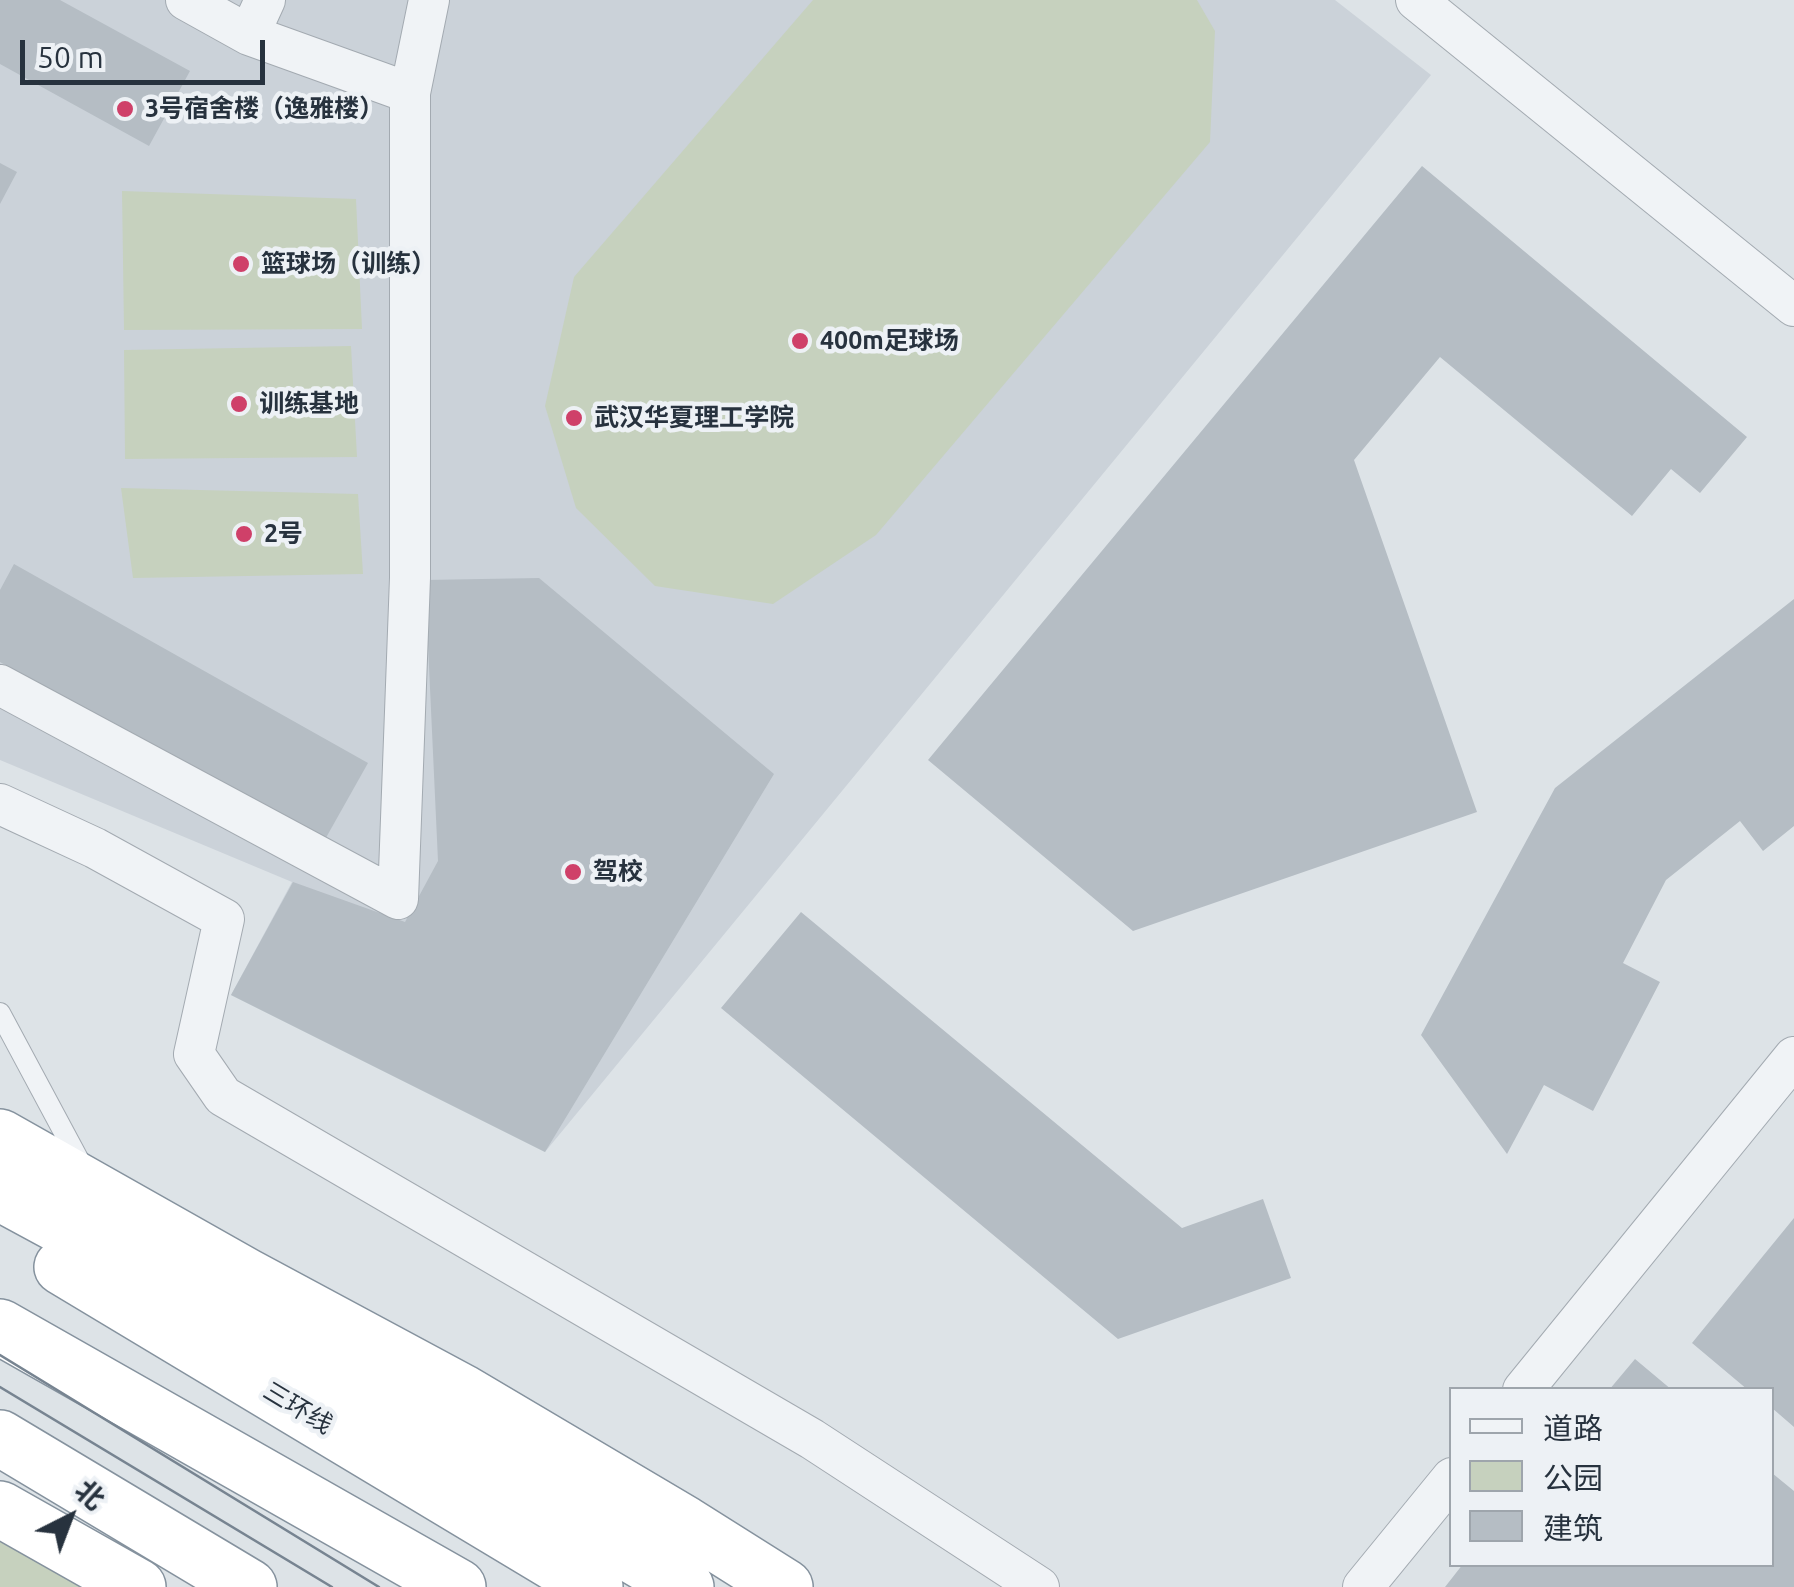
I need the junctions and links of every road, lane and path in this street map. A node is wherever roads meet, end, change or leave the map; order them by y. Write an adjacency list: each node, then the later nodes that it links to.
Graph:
1 (186, 0): 4 (street)
2 (429, 0): 5 (street)
3 (1416, 0): 6 (street)
4 (257, 18): 5 (street)
5 (410, 93): 7 (street)
6 (1794, 306)
7 (0, 685)
8 (0, 804): 27 (street)
9 (0, 1014): 12 (lane)
10 (1794, 1057): 16 (street)
11 (0, 1137): 12 (highway)
12 (94, 1190): 18 (highway); 26 (highway)
13 (0, 1193): 18 (highway)
14 (0, 1229): 25 (highway, 三环线)
15 (0, 1327): 24 (highway)
16 (1526, 1387)
17 (0, 1438): 23 (highway)
18 (474, 1460): 21 (highway)
19 (1449, 1482): 28 (street)
20 (0, 1508): 22 (highway)
21 (671, 1577)
22 (138, 1587)
23 (248, 1587)
24 (458, 1587)
25 (595, 1587)
26 (785, 1587)
27 (1039, 1587)
28 (1363, 1587)

